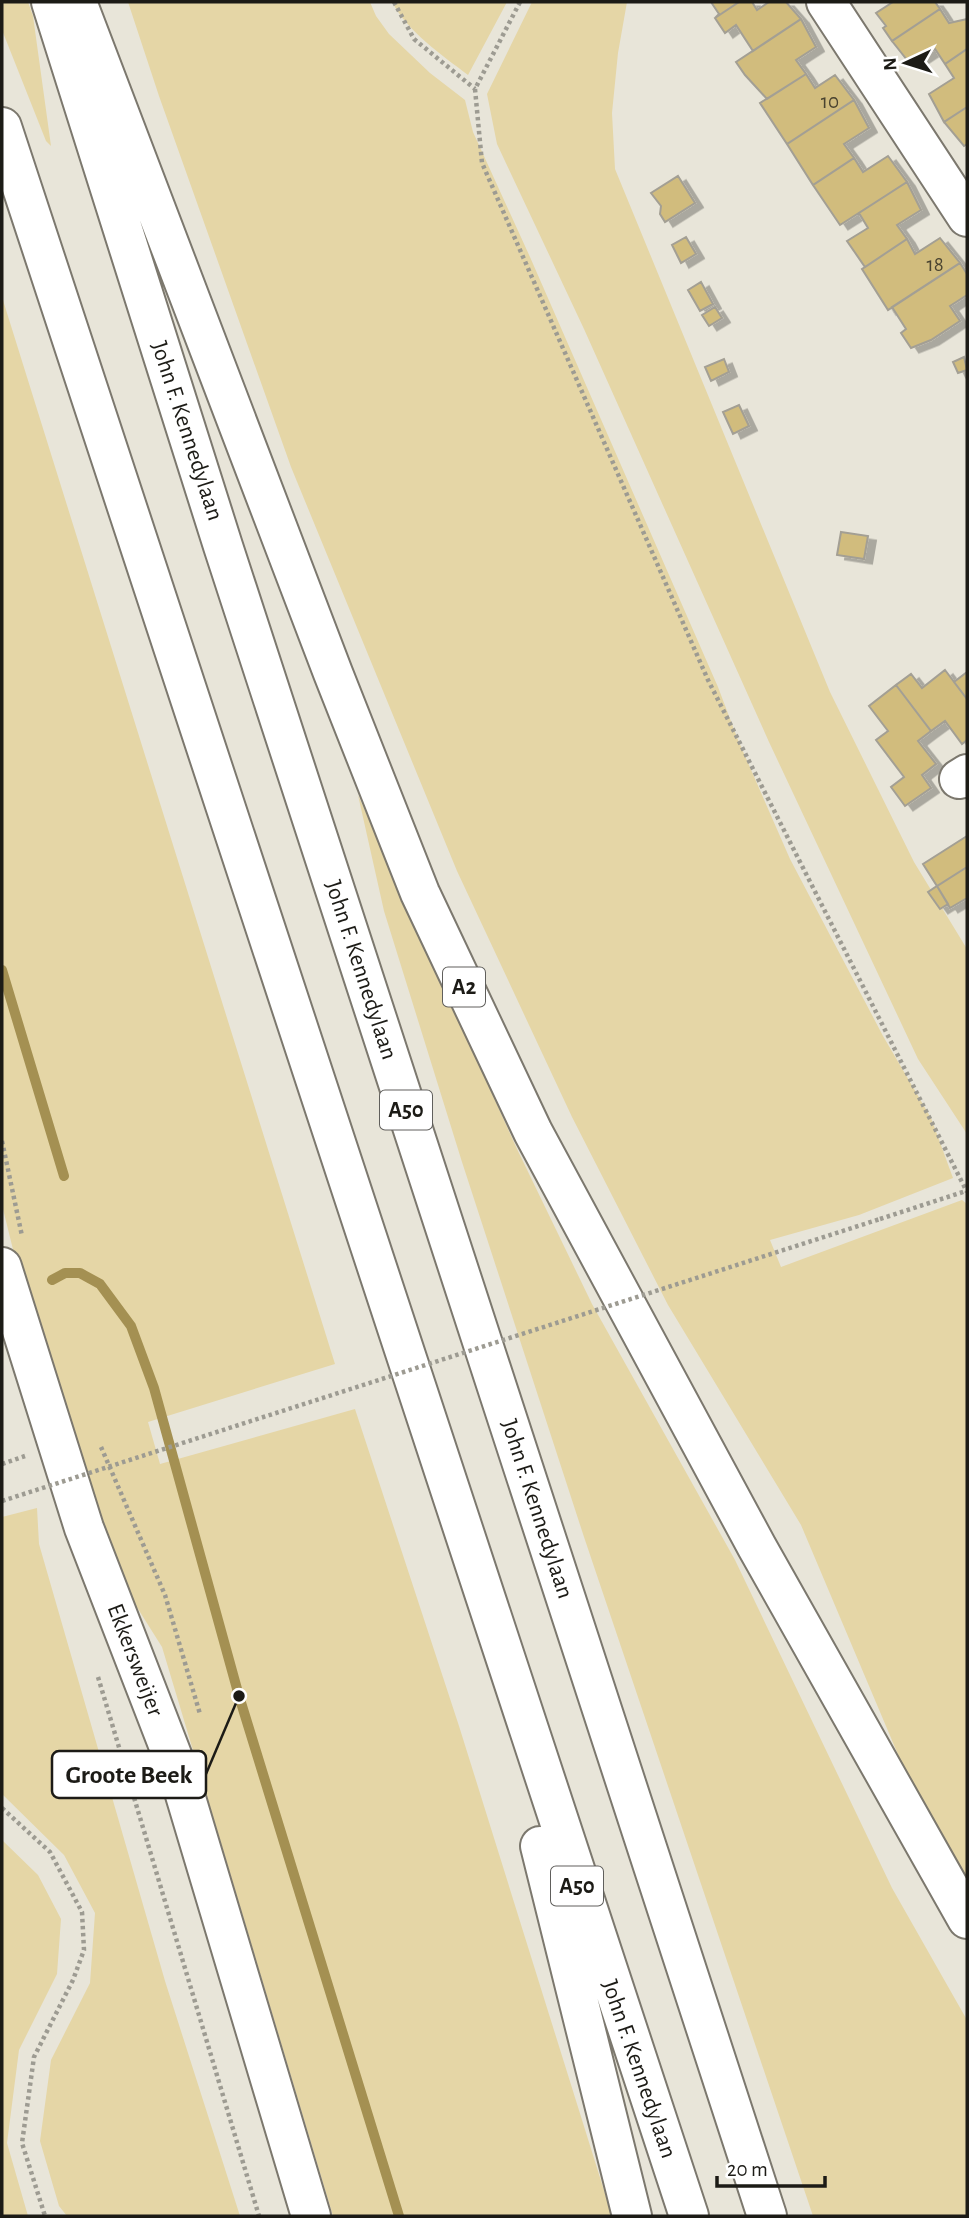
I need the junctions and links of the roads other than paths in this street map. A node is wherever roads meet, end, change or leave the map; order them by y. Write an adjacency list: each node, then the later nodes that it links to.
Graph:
1 (51, 2): 12 (main road, John F. Kennedylaan / A50)
2 (77, 2): 8 (main road, A2)
3 (826, 2): 5 (main road)
4 (2, 127): 7 (main road, John F. Kennedylaan / A50)
5 (967, 217)
6 (2, 1267): 9 (main road, Ekkersweijer)
7 (467, 1555): 10 (main road, A50); 11 (main road, John F. Kennedylaan / A50)
8 (967, 1919)
9 (311, 2216)
10 (632, 2216)
11 (689, 2216)
12 (767, 2216)

